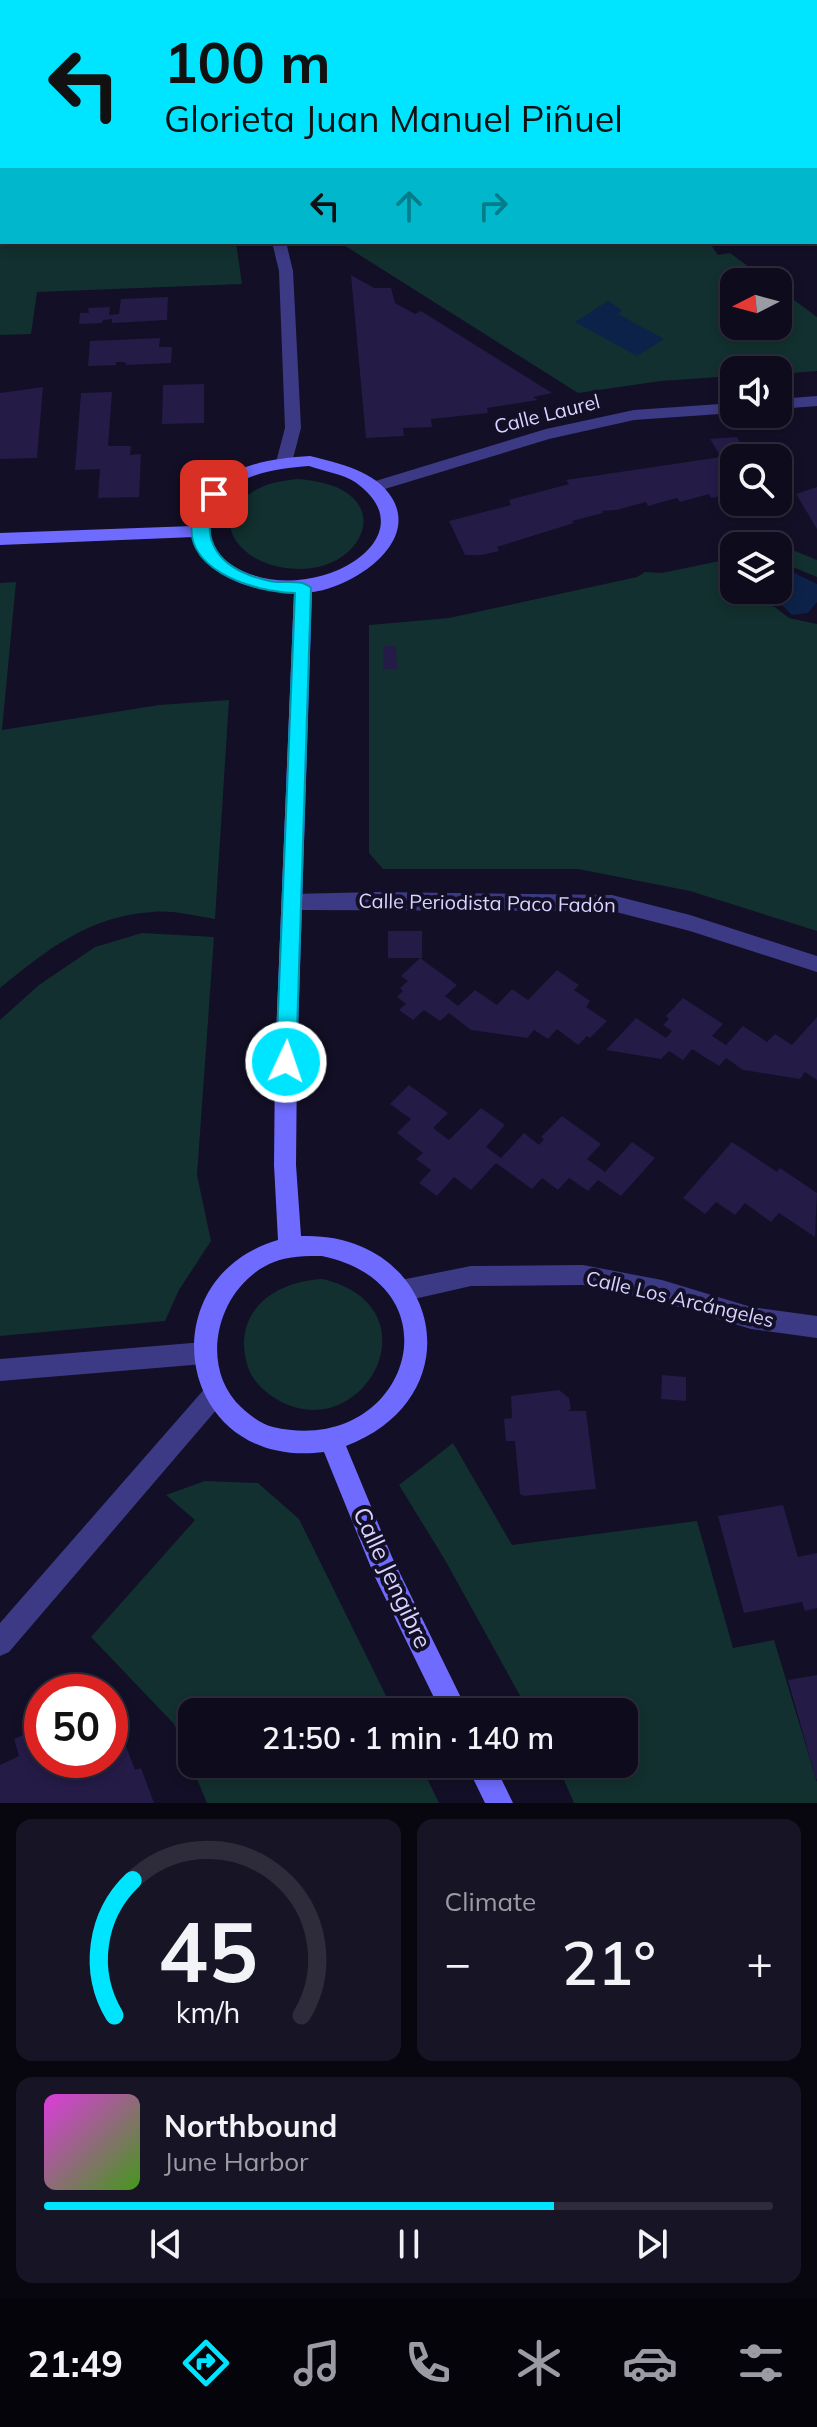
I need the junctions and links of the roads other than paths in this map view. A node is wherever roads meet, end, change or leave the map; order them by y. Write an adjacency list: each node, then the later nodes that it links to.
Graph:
1 (233, 0): 2 (street)
2 (263, 0)
3 (279, 244): 7 (street)
4 (817, 401): 5 (street)
5 (792, 403)
6 (720, 409): 8 (street, Calle Laurel)
7 (284, 462): 8 (main road); 9 (main road)
8 (375, 487): 11 (main road)
9 (200, 531): 10 (main road); 11 (main road)
10 (0, 539)
11 (303, 588): 12 (main road)
12 (292, 902): 13 (street, Calle Periodista Paco Fadón); 14 (main road)
13 (817, 964)
14 (290, 1248): 15 (main road); 17 (main road)
15 (401, 1291): 16 (street, Calle Los Arcángeles); 20 (main road)
16 (817, 1327)
17 (204, 1353): 18 (street); 19 (main road)
18 (0, 1370)
19 (215, 1394): 20 (main road); 21 (street)
20 (332, 1442): 22 (main road, Calle Jengibre)
21 (0, 1643)
22 (448, 1698)
23 (487, 1778): 24 (main road)
24 (499, 1803)

